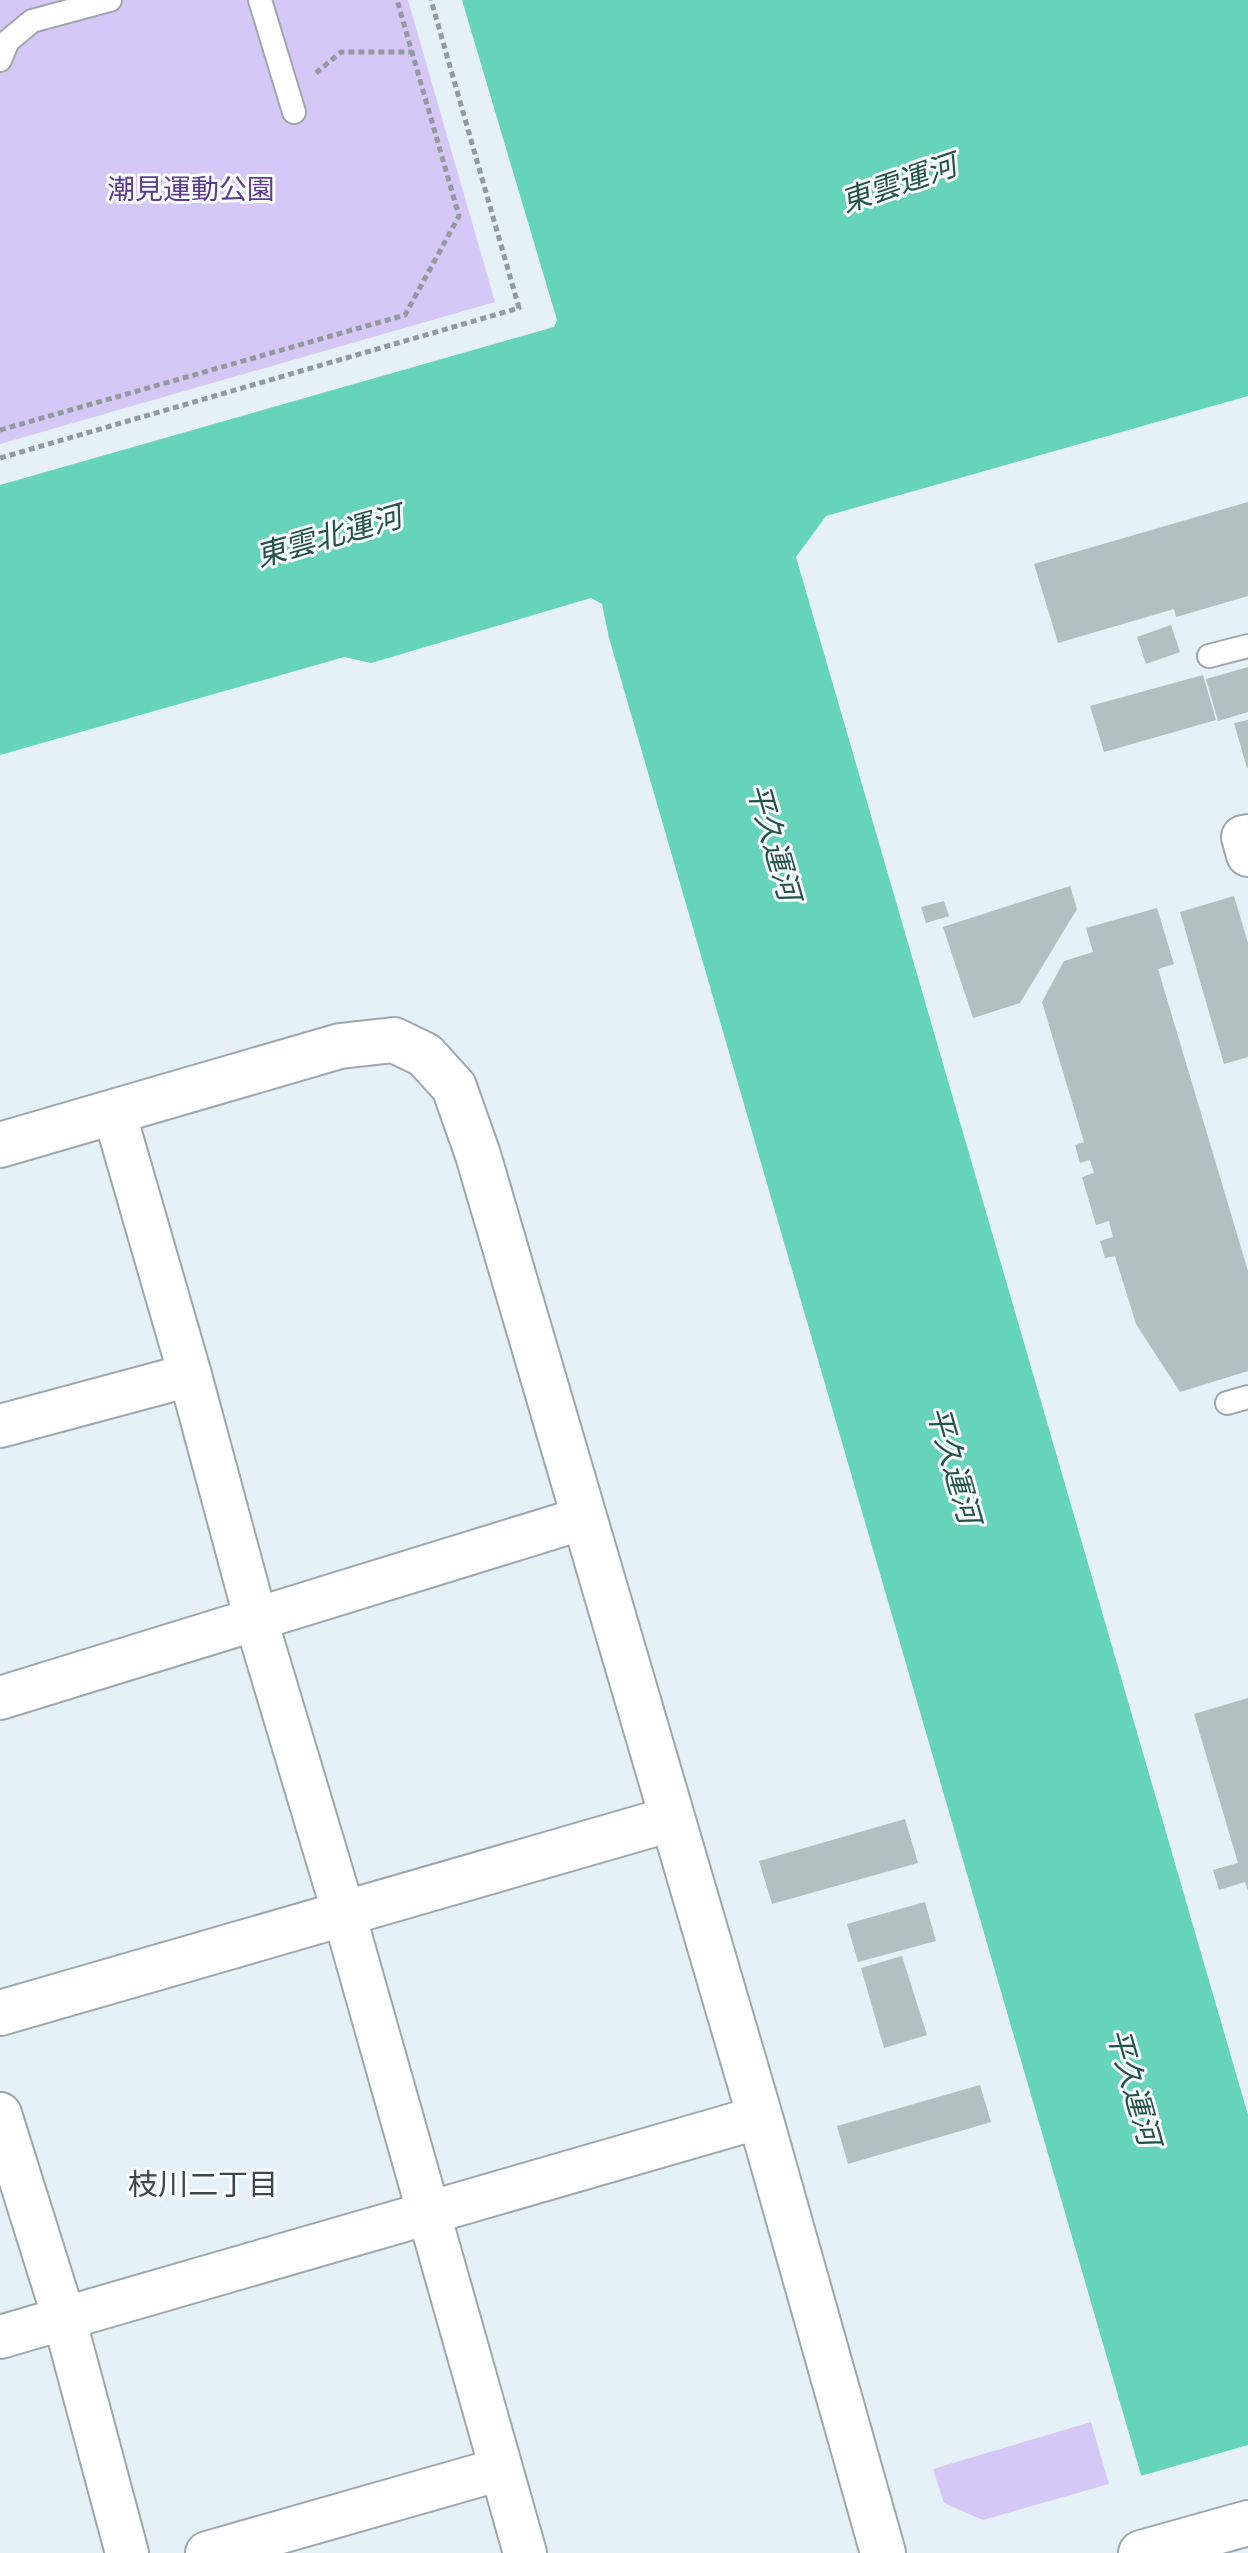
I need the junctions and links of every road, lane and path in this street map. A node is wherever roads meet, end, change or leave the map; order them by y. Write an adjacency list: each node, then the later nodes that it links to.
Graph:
1 (110, 0): 6 (lane)
2 (260, 0): 8 (lane)
3 (397, 0): 5 (path)
4 (431, 0): 10 (path)
5 (412, 52): 7 (path); 9 (path)
6 (0, 60)
7 (311, 77)
8 (294, 112)
9 (0, 430)
10 (0, 458)
11 (1248, 646): 12 (lane)
12 (1209, 656)
13 (1248, 836): 14 (street)
14 (1248, 855)
15 (114, 1112): 16 (street); 17 (street); 19 (street)
16 (0, 1145)
17 (190, 1375): 18 (street); 20 (street)
18 (0, 1426)
19 (584, 1518): 20 (street); 22 (street)
20 (256, 1620): 21 (street); 23 (street)
21 (0, 1698)
22 (671, 1819): 23 (street); 26 (street)
23 (344, 1914): 24 (street); 27 (street)
24 (0, 2013)
25 (0, 2114): 28 (street)
26 (760, 2117): 27 (street); 35 (street)
27 (428, 2213): 28 (street); 30 (street)
28 (64, 2318): 29 (street); 32 (street)
29 (0, 2337)
30 (501, 2469): 33 (street); 34 (street)
31 (1248, 2523): 36 (street)
32 (127, 2553)
33 (207, 2553)
34 (525, 2553)
35 (883, 2553)
36 (1141, 2553)

